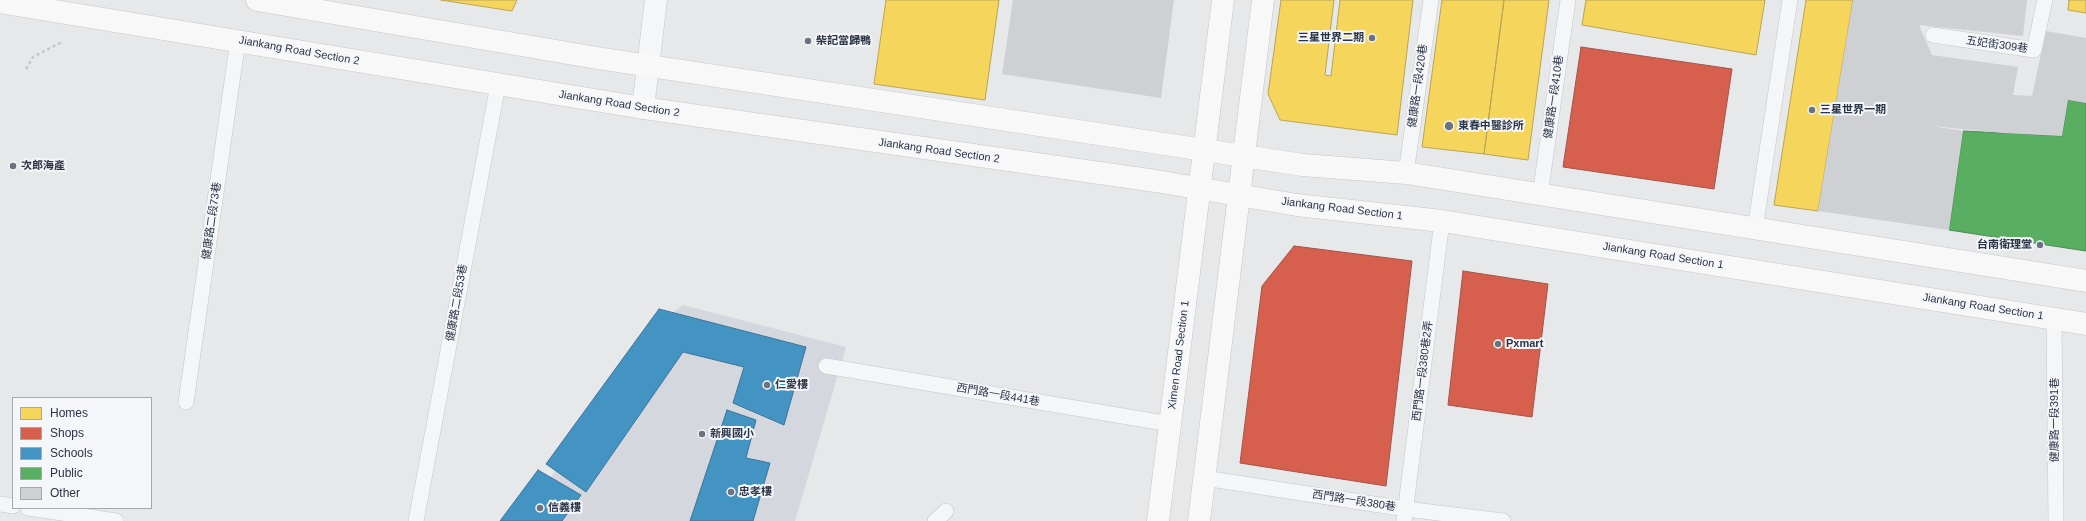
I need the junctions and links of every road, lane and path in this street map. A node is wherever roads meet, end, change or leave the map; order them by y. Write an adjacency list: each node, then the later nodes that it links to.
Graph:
1 (257, 0): 13 (street)
2 (656, 0): 13 (street)
3 (1223, 0): 17 (street)
4 (1263, 0): 18 (street)
5 (1431, 0): 19 (lane, 健康路一段420巷)
6 (1568, 0): 21 (lane, 健康路一段410巷)
7 (1790, 0): 24 (lane)
8 (2045, 0): 10 (lane, 五妃街309巷)
9 (0, 2): 11 (street, Jiankang Road Section 2)
10 (1933, 36)
11 (238, 40): 15 (street, Jiankang Road Section 2); 29 (lane, 健康路二段73巷)
12 (64, 41): 14 (path)
13 (648, 66): 16 (street); 17 (street)
14 (26, 69)
15 (498, 85): 16 (street, Jiankang Road Section 2); 37 (lane, 健康路二段53巷)
16 (643, 108): 20 (street, Jiankang Road Section 2)
17 (1204, 149): 18 (street); 20 (street, Ximen Road Section 1)
18 (1244, 156): 19 (street); 22 (street)
19 (1406, 173): 21 (street)
20 (1200, 189): 22 (street, Jiankang Road Section 2); 30 (street, Ximen Road Section 1)
21 (1540, 194): 24 (street)
22 (1239, 195): 23 (street, Jiankang Road Section 1); 31 (street)
23 (1442, 221): 26 (street, Jiankang Road Section 1); 35 (lane, 西門路一段380巷2弄)
24 (1755, 229): 25 (street)
25 (2086, 281)
26 (2054, 319): 27 (street, Jiankang Road Section 1); 41 (lane, 健康路一段391巷)
27 (2086, 324)
28 (826, 366): 30 (lane, 西門路一段441巷)
29 (186, 402)
30 (1170, 424): 38 (street, Ximen Road Section 1)
31 (1204, 478): 35 (lane, 西門路一段380巷); 39 (street)
32 (0, 504): 33 (lane)
33 (12, 506)
34 (35, 509): 36 (lane)
35 (1405, 515): 40 (lane, 西門路一段380巷)
36 (116, 521)
37 (416, 521)
38 (1158, 521)
39 (1199, 521)
40 (1503, 521)
41 (2056, 521)

